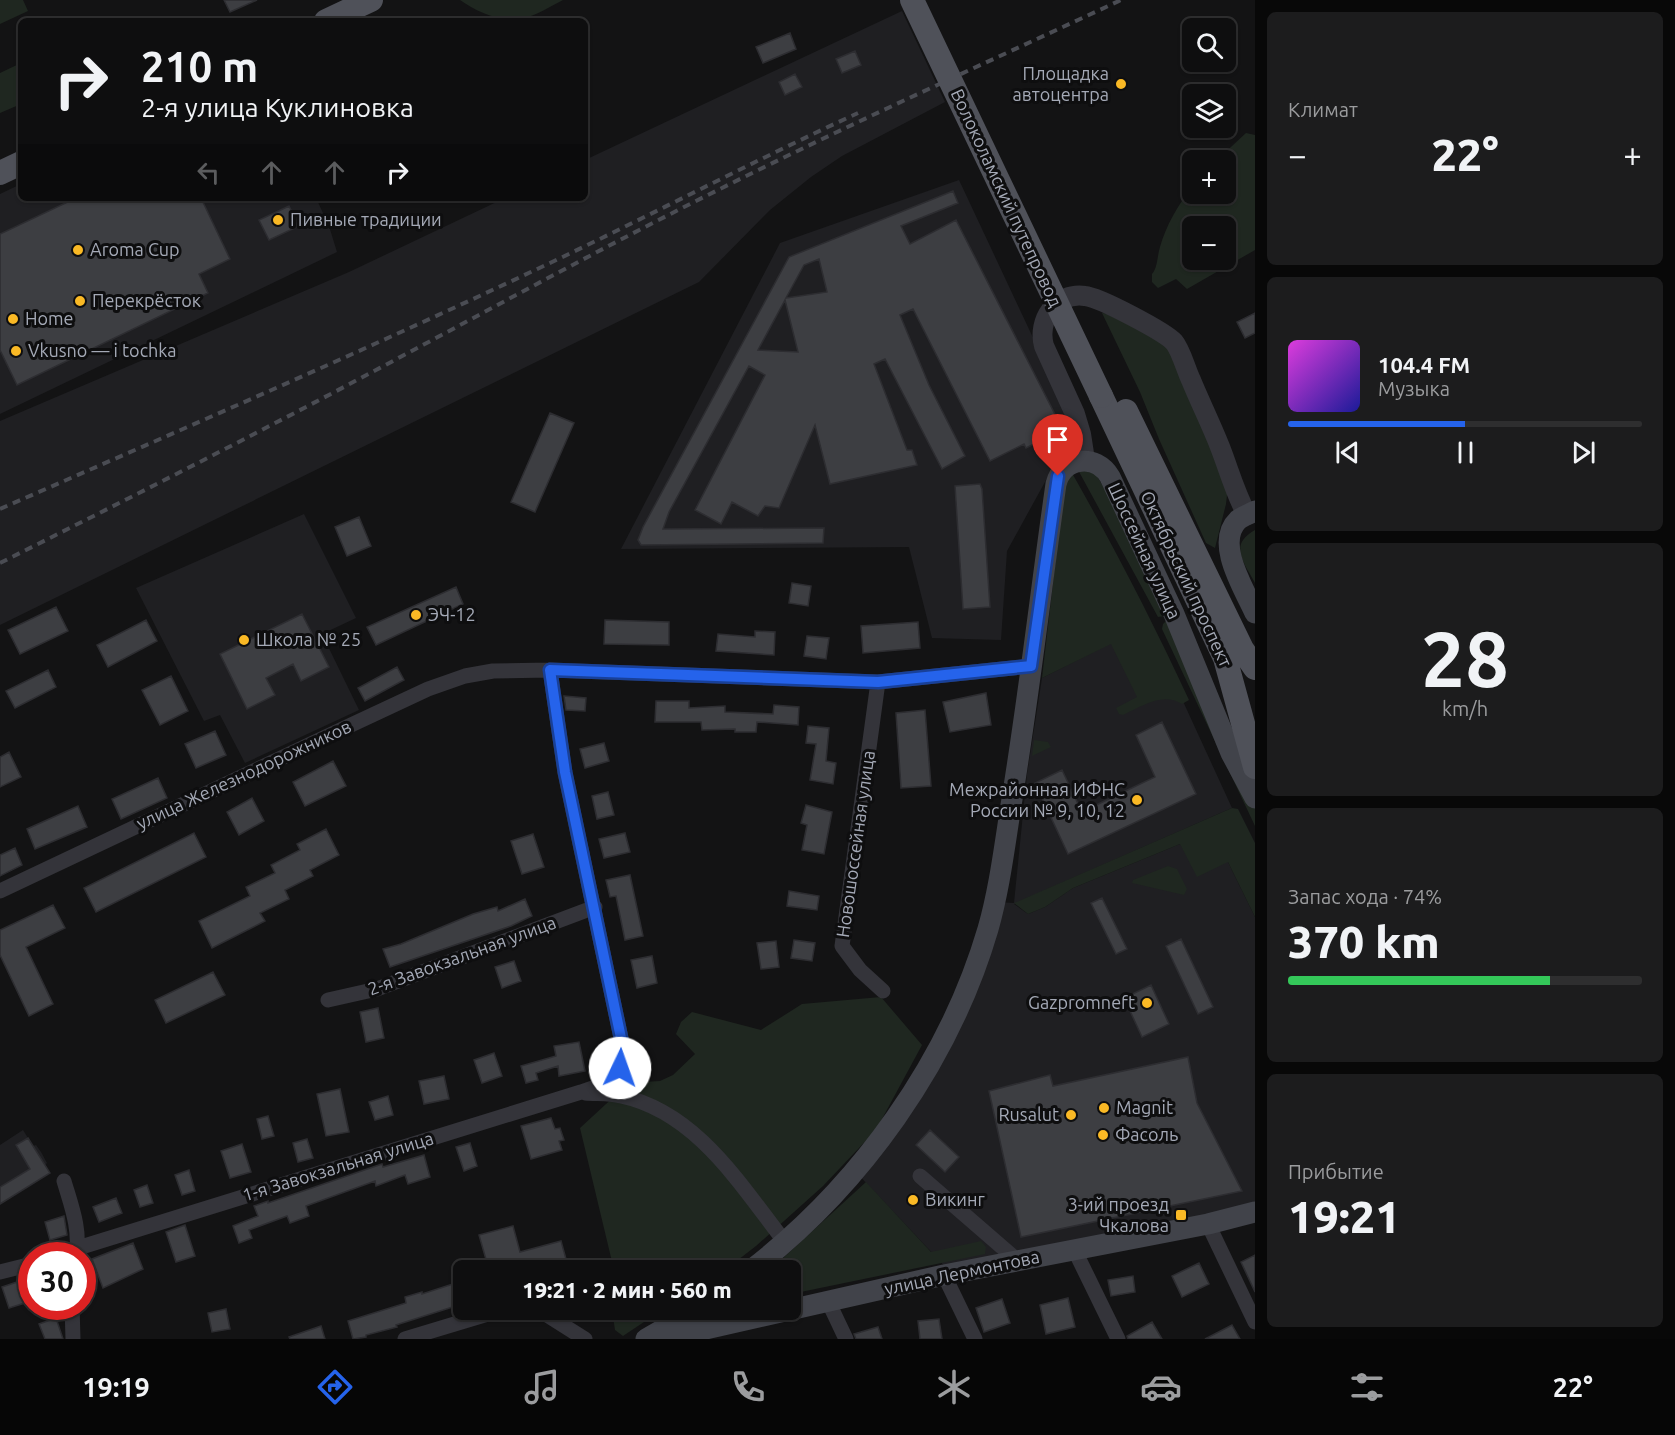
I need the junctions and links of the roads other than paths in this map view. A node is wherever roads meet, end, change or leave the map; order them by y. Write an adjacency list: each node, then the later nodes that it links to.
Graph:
1 (371, 0): 4 (main road)
2 (912, 0): 7 (main road, Волоколамский путепровод, bridge)
3 (928, 0): 7 (main road, Волоколамский путепровод)
4 (332, 18)
5 (18, 164): 6 (main road)
6 (0, 173)
7 (1108, 393): 12 (main road, Октябрьский проспект); 15 (main road, Октябрьский проспект)
8 (1085, 460): 9 (street); 11 (main road); 16 (main road, Шоссейная улица)
9 (1251, 513): 10 (main road)
10 (1255, 613)
11 (1031, 666): 14 (street, улица Железнодорожников); 27 (main road)
12 (1255, 668)
13 (550, 670): 14 (street, улица Железнодорожников); 17 (street, улица Железнодорожников); 18 (street)
14 (878, 682): 19 (street, Новошоссейная улица)
15 (1255, 767)
16 (1255, 798)
17 (0, 891)
18 (595, 907): 20 (street, 2-я Завокзальная улица); 21 (street, 1-я Завокзальная улица)
19 (883, 991)
20 (328, 1000)
21 (581, 1092): 27 (street); 28 (street, 1-я Завокзальная улица)
22 (920, 1176): 31 (street)
23 (64, 1181): 26 (street)
24 (1255, 1212): 25 (main road, улица Лермонтова)
25 (1208, 1224): 29 (main road, улица Лермонтова); 40 (street)
26 (76, 1242)
27 (785, 1242): 30 (main road)
28 (96, 1246)
29 (1074, 1250): 31 (main road, улица Лермонтова); 48 (street)
30 (763, 1260)
31 (1018, 1261): 34 (main road, улица Лермонтова)
32 (18, 1268): 33 (street)
33 (0, 1272)
34 (944, 1275): 35 (main road, улица Лермонтова); 47 (street)
35 (828, 1301): 41 (main road, улица Лермонтова); 46 (street)
36 (72, 1320): 42 (street)
37 (468, 1320): 43 (street)
38 (555, 1320): 44 (street)
39 (679, 1320): 45 (main road)
40 (1255, 1322)
41 (683, 1337)
42 (73, 1339)
43 (405, 1339)
44 (585, 1339)
45 (646, 1339)
46 (846, 1339)
47 (975, 1339)
48 (1118, 1339)

